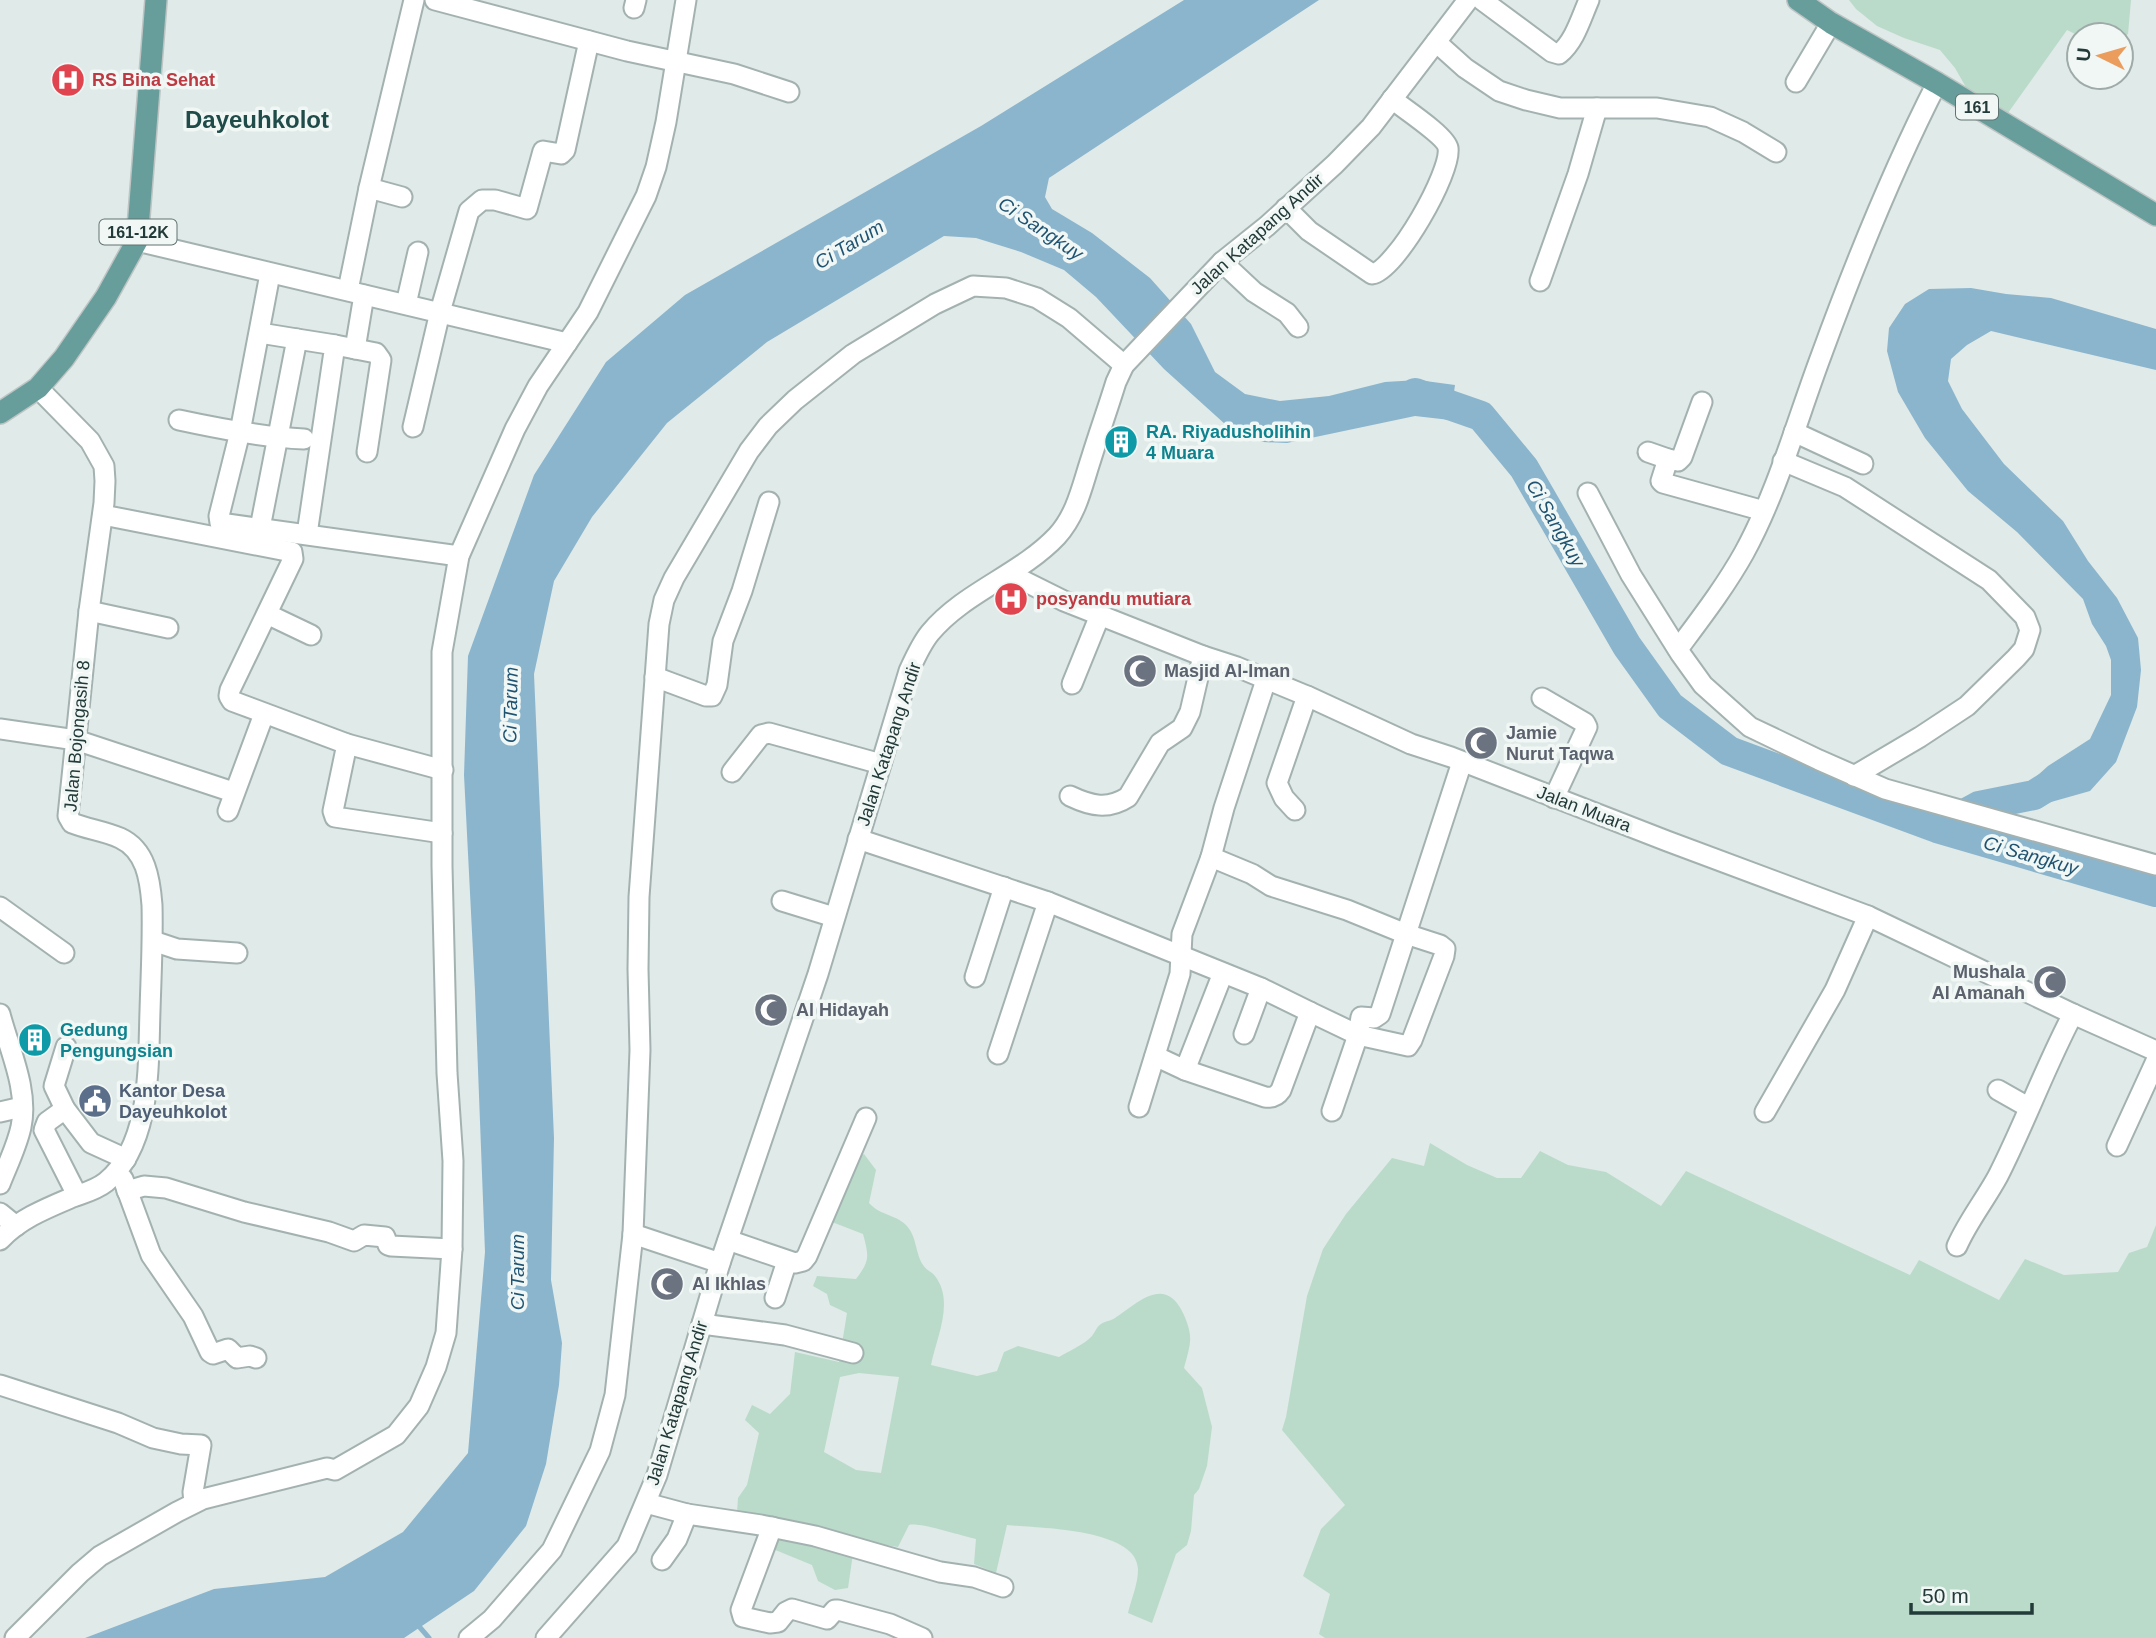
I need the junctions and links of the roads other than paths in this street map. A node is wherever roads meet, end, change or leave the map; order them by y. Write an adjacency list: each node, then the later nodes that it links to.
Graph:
1 (156, 0): 24 (main road, 161-12K)
2 (414, 0): 20 (street)
3 (435, 0): 9 (street)
4 (686, 0): 13 (street)
5 (1468, 0): 12 (street, Jalan Katapang Andir)
6 (1482, 0): 7 (street)
7 (1589, 0)
8 (1798, 0): 10 (main road, 161)
9 (491, 7): 11 (street)
10 (1831, 23): 14 (street); 15 (main road, 161)
11 (589, 41): 13 (street); 31 (street)
12 (1436, 42): 17 (street, Jalan Katapang Andir); 18 (street)
13 (676, 61): 16 (street); 35 (street)
14 (1796, 82)
15 (1937, 83): 23 (main road, 161); 44 (street)
16 (789, 92)
17 (1392, 99): 22 (street, Jalan Katapang Andir); 22 (street)
18 (1597, 108): 19 (street); 28 (street)
19 (1776, 152)
20 (369, 188): 21 (street); 29 (street)
21 (402, 197)
22 (1286, 208): 26 (street, Jalan Katapang Andir)
23 (2156, 215)
24 (137, 241): 27 (street); 38 (main road, 161-12K)
25 (418, 252): 30 (street)
26 (1222, 262): 32 (street); 37 (street, Jalan Katapang Andir)
27 (270, 274): 29 (street); 33 (street)
28 (1540, 281)
29 (356, 292): 30 (street); 36 (street)
30 (406, 304): 31 (street)
31 (440, 312): 35 (street); 42 (street)
32 (1298, 327)
33 (260, 333): 34 (street); 43 (street)
34 (297, 339): 36 (street); 45 (street)
35 (566, 343): 58 (street)
36 (345, 347): 47 (street); 57 (street)
37 (1129, 360): 59 (street, Jalan Katapang Andir); 67 (street)
38 (38, 388): 40 (main road, 161-12K); 55 (street, Jalan Bojongasih 8)
39 (1702, 402): 49 (street)
40 (0, 413)
41 (179, 420): 43 (street)
42 (414, 427)
43 (240, 432): 45 (street); 56 (street)
44 (1794, 432): 50 (street); 51 (street)
45 (278, 438): 46 (street); 56 (street)
46 (304, 439)
47 (367, 452)
48 (1648, 452): 49 (street)
49 (1668, 458): 54 (street)
50 (1783, 461): 54 (street); 80 (street)
51 (1863, 464)
52 (1588, 493): 65 (street)
53 (769, 502): 67 (street)
54 (1764, 510): 65 (street)
55 (103, 515): 60 (street, Jalan Bojongasih 8); 61 (street)
56 (260, 528): 57 (street)
57 (307, 534): 58 (street)
58 (459, 556): 78 (street)
59 (1010, 574): 62 (street, Jalan Muara); 77 (street, Jalan Katapang Andir)
60 (89, 611): 63 (street); 74 (street, Jalan Bojongasih 8)
61 (267, 614): 64 (street); 72 (street)
62 (1100, 615): 66 (street, Jalan Muara); 69 (street)
63 (168, 628)
64 (311, 635)
65 (1678, 649): 80 (street)
66 (1203, 656): 68 (street, Jalan Muara); 81 (street)
67 (655, 677): 131 (street)
68 (1266, 680): 70 (street, Jalan Muara); 86 (street)
69 (1072, 684)
70 (1307, 696): 76 (street, Jalan Muara); 83 (street)
71 (1542, 698): 82 (street)
72 (264, 714): 74 (street); 75 (street)
73 (0, 729): 74 (street)
74 (76, 740): 95 (street, Jalan Bojongasih 8)
75 (347, 744): 78 (street); 84 (street)
76 (1462, 762): 82 (street, Jalan Muara); 94 (street)
77 (881, 764): 79 (street); 85 (street, Jalan Katapang Andir)
78 (443, 770): 84 (street)
79 (732, 772)
80 (1854, 776): 87 (street)
81 (1070, 796)
82 (1554, 798): 92 (street, Jalan Muara)
83 (1295, 810)
84 (442, 833): 135 (street)
85 (858, 839): 88 (street); 93 (street, Jalan Katapang Andir)
86 (1211, 857): 94 (street); 98 (street)
87 (2156, 864)
88 (1004, 887): 90 (street); 100 (street)
89 (782, 901): 93 (street)
90 (1048, 902): 98 (street); 109 (street)
91 (0, 907): 96 (street)
92 (1868, 916): 104 (street, Jalan Muara); 122 (street)
93 (834, 917): 133 (street, Jalan Katapang Andir)
94 (1406, 934): 106 (street); 106 (street)
95 (153, 941): 97 (street); 125 (street, Jalan Bojongasih 8)
96 (64, 953)
97 (237, 953)
98 (1180, 956): 99 (street); 110 (street)
99 (1223, 973): 101 (street); 112 (street)
100 (975, 977)
101 (1261, 988): 102 (street); 105 (street)
102 (1310, 1012): 106 (street); 112 (street)
103 (0, 1014): 113 (street)
104 (2073, 1014): 108 (street, Jalan Muara); 119 (street)
105 (1244, 1034)
106 (1358, 1035): 120 (street)
107 (66, 1047): 114 (street)
108 (2156, 1051)
109 (998, 1054)
110 (1155, 1056): 112 (street); 117 (street)
111 (2156, 1061): 124 (street)
112 (1185, 1070)
113 (20, 1086): 114 (street); 116 (street)
114 (54, 1086): 118 (street)
115 (1998, 1090): 119 (street)
116 (22, 1107): 121 (street); 126 (street)
117 (1139, 1107)
118 (65, 1108): 125 (street); 128 (street)
119 (2028, 1108): 134 (street)
120 (1332, 1111)
121 (0, 1112)
122 (1765, 1112)
123 (866, 1118): 136 (street)
124 (2117, 1146)
125 (123, 1163): 127 (street); 128 (street, Jalan Bojongasih 8)
126 (0, 1184)
127 (127, 1191): 135 (street); 141 (street)
128 (77, 1195): 130 (street, Jalan Bojongasih 8)
129 (0, 1213): 130 (street)
130 (16, 1226): 132 (street, Jalan Bojongasih 8)
131 (633, 1234): 137 (street); 151 (street)
132 (0, 1240)
133 (728, 1240): 136 (street); 137 (street, Jalan Katapang Andir)
134 (1957, 1246)
135 (452, 1249): 143 (street)
136 (787, 1261): 138 (street)
137 (720, 1263): 139 (street, Jalan Katapang Andir)
138 (775, 1298)
139 (702, 1324): 140 (street); 144 (street, Jalan Katapang Andir)
140 (853, 1353)
141 (256, 1358)
142 (0, 1385): 143 (street)
143 (194, 1503): 150 (street)
144 (646, 1503): 145 (street); 152 (street, Jalan Katapang Andir)
145 (687, 1514): 146 (street); 147 (street)
146 (772, 1527): 148 (street); 149 (street)
147 (662, 1560)
148 (1003, 1587)
149 (768, 1630): 153 (street)
150 (15, 1638)
151 (469, 1638)
152 (546, 1638)
153 (922, 1638)

